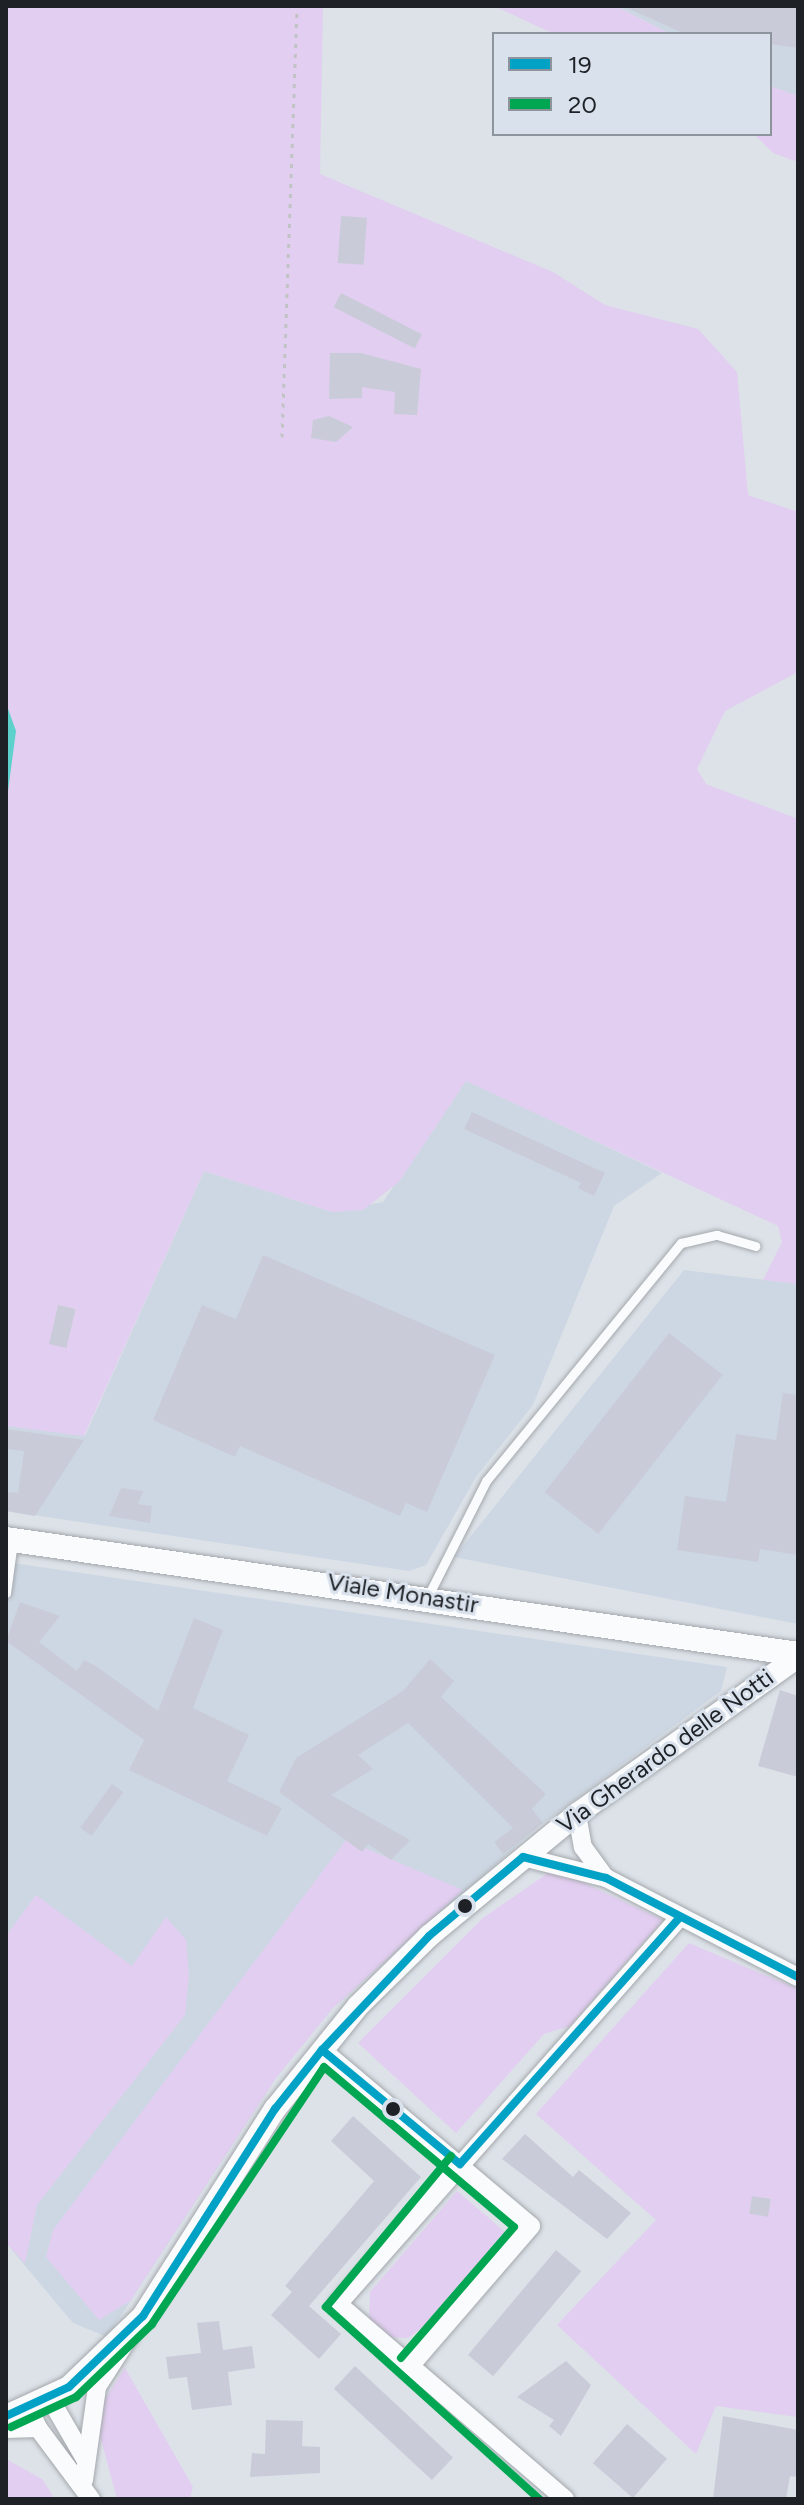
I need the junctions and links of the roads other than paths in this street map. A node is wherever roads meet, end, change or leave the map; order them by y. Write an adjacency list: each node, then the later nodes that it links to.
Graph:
1 (755, 1246): 4 (lane)
2 (10, 1540): 3 (lane); 4 (main road, Viale Monastir)
3 (6, 1593)
4 (428, 1596): 5 (main road, Viale Monastir)
5 (798, 1656): 6 (street, Via Gherardo delle Notti)
6 (577, 1814): 7 (street, Via Gherardo delle Notti); 8 (street)
7 (523, 1857): 8 (street); 11 (street, Via Gherardo delle Notti)
8 (606, 1878): 9 (street)
9 (679, 1918): 10 (street); 12 (street)
10 (798, 1977)
11 (322, 2050): 12 (street); 13 (street, Via Gherardo delle Notti)
12 (460, 2164): 14 (street); 14 (street)
13 (143, 2316): 15 (street, Via Gherardo delle Notti); 18 (street)
14 (410, 2366): 20 (street)
15 (24, 2409): 16 (street); 18 (street)
16 (38, 2428): 17 (street); 19 (street)
17 (6, 2429)
18 (85, 2459): 19 (street)
19 (84, 2480): 21 (street)
20 (560, 2498)
21 (91, 2499)

